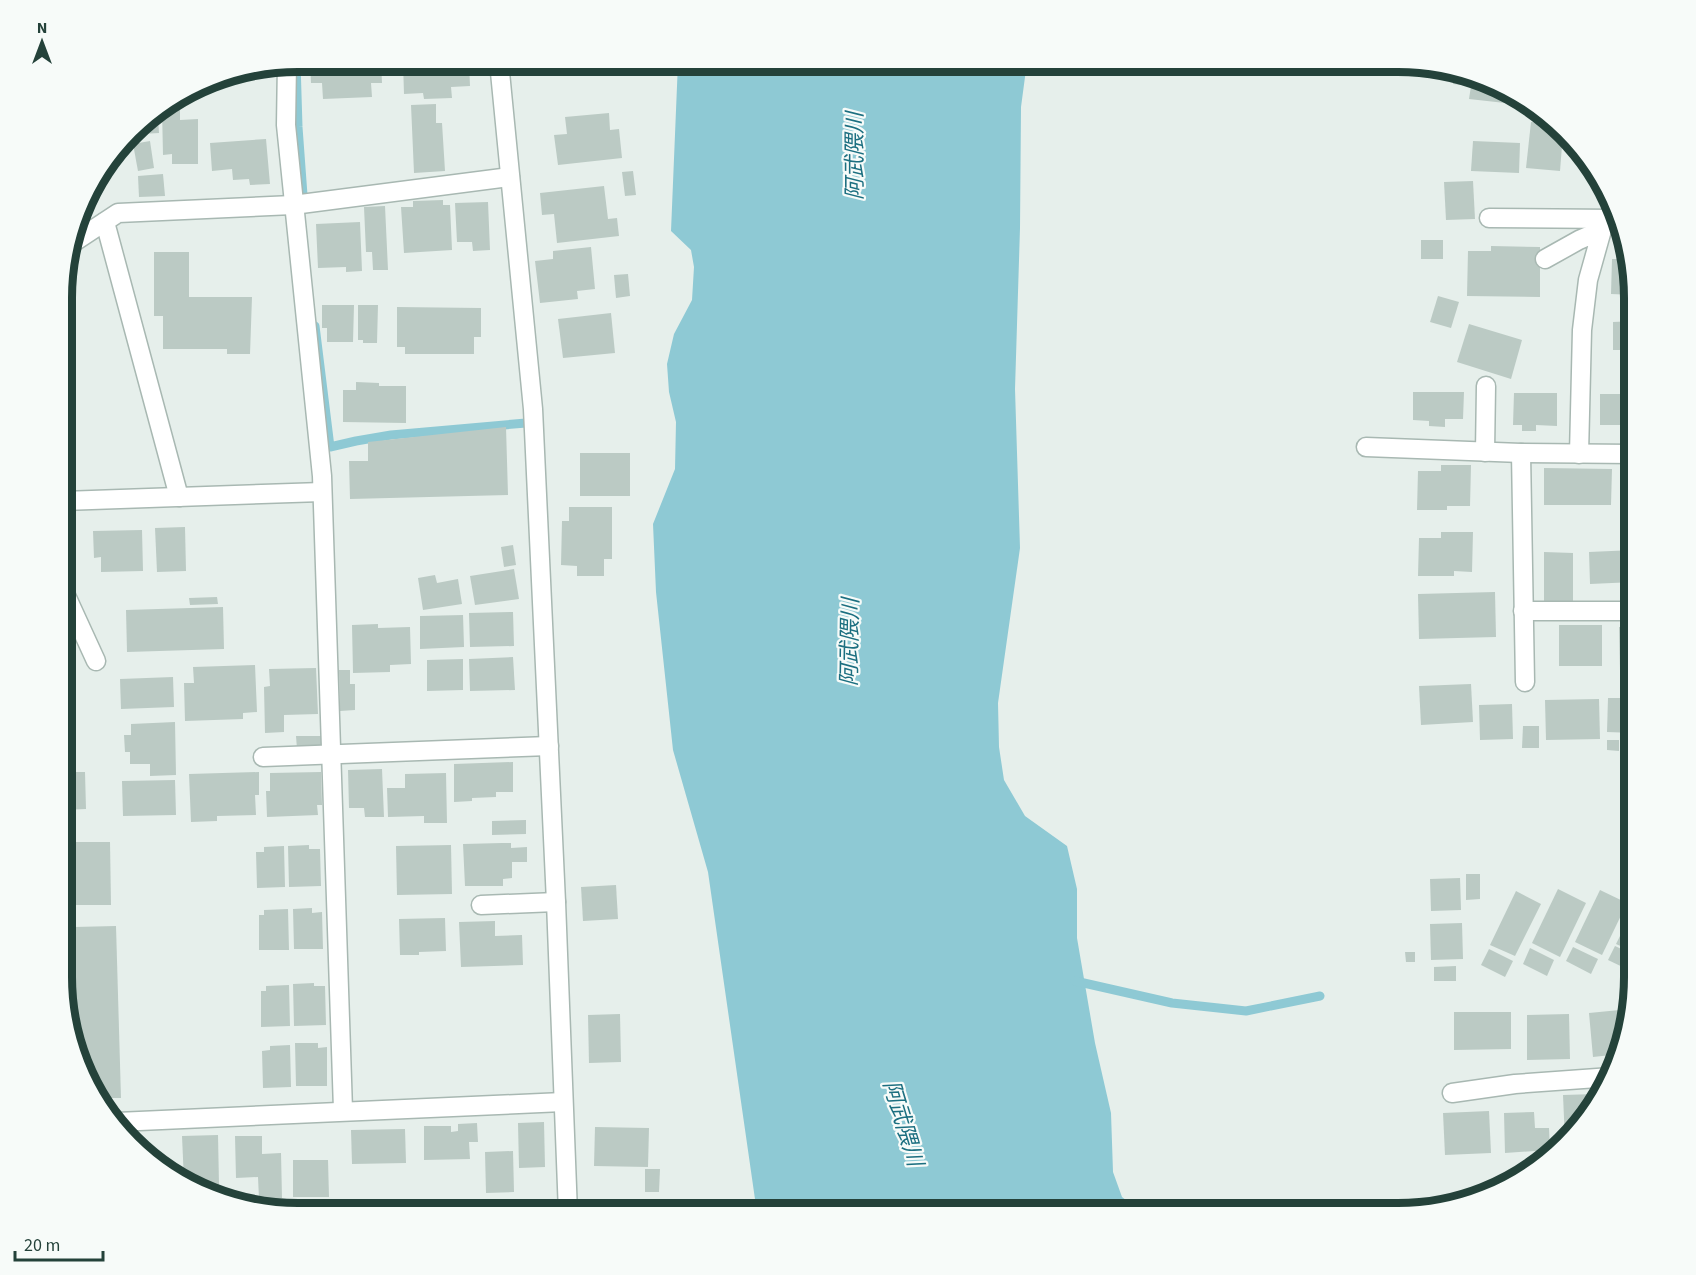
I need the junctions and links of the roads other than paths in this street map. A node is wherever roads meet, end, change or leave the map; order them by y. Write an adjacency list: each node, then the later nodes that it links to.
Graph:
1 (287, 72): 4 (street)
2 (500, 72): 3 (street)
3 (510, 177): 4 (street); 24 (street)
4 (293, 205): 6 (street); 16 (street)
5 (1489, 218): 7 (street)
6 (105, 222): 8 (street); 17 (street)
7 (1612, 224): 9 (street); 14 (street)
8 (81, 238)
9 (1545, 259)
10 (1486, 386): 12 (street)
11 (1366, 447): 12 (street)
12 (1485, 452): 13 (street)
13 (1521, 453): 14 (street); 20 (street)
14 (1579, 454): 15 (street)
15 (1624, 454)
16 (322, 492): 17 (street); 25 (street)
17 (179, 497): 18 (street)
18 (72, 501)
19 (72, 609): 22 (street)
20 (1523, 611): 21 (street); 23 (street)
21 (1624, 611)
22 (96, 661)
23 (1525, 682)
24 (549, 746): 25 (street); 27 (street)
25 (331, 755): 26 (street); 32 (street)
26 (263, 757)
27 (556, 902): 28 (street); 31 (street)
28 (481, 905)
29 (1601, 1078): 30 (street)
30 (1452, 1093)
31 (563, 1102): 32 (street); 34 (street)
32 (343, 1110): 33 (street)
33 (124, 1122)
34 (567, 1203)

